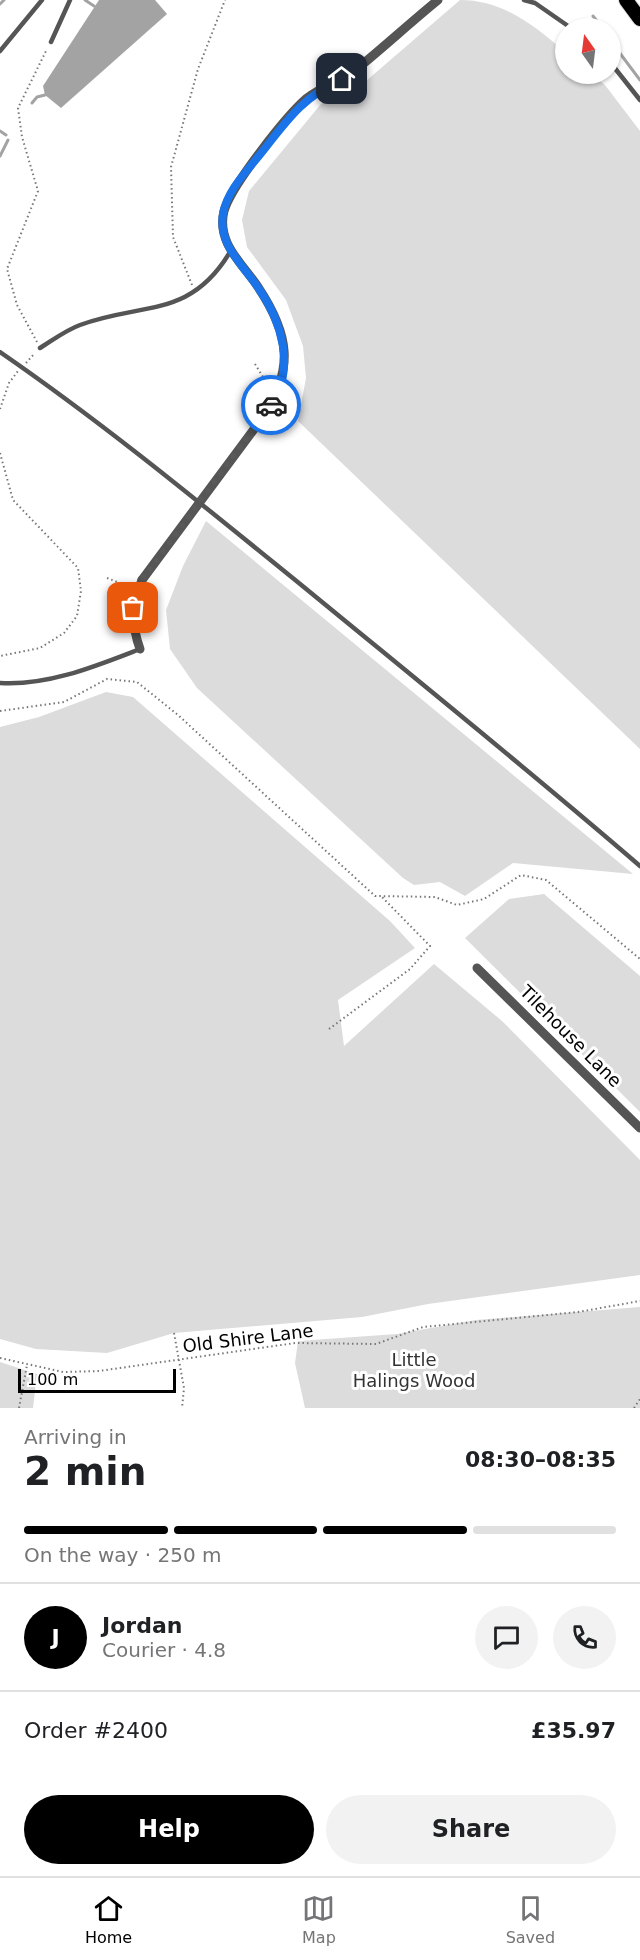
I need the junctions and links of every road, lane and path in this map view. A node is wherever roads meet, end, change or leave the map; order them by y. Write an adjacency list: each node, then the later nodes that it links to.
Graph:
1 (42, 0): 10 (lane)
2 (70, 0): 9 (lane)
3 (225, 0): 14 (path)
4 (438, 0): 13 (street)
5 (524, 0): 7 (lane)
6 (626, 0): 8 (main road)
7 (557, 18)
8 (640, 19)
9 (51, 42): 15 (path)
10 (0, 51)
11 (621, 76): 12 (lane)
12 (640, 100)
13 (230, 252): 14 (lane); 19 (street)
14 (194, 292): 15 (lane)
15 (40, 348): 18 (path)
16 (0, 352): 18 (lane)
17 (255, 364): 19 (path)
18 (21, 367): 20 (path); 28 (lane)
19 (276, 398): 23 (street, bridge)
20 (0, 409)
21 (0, 453): 25 (path)
22 (107, 578): 23 (path)
23 (138, 590): 24 (street)
24 (140, 649): 26 (lane)
25 (0, 656)
26 (0, 683)
27 (0, 711): 29 (path)
28 (640, 866)
29 (382, 897): 30 (path); 32 (path)
30 (640, 959)
31 (477, 968): 33 (street, Tilehouse Lane)
32 (329, 1029)
33 (640, 1128)
34 (640, 1300): 37 (path, Old Shire Lane)
35 (174, 1333): 37 (path)
36 (0, 1358): 38 (path, Old Shire Lane)
37 (178, 1359): 38 (path, Old Shire Lane); 41 (path)
38 (27, 1365): 40 (path)
39 (640, 1400): 42 (path)
40 (19, 1408)
41 (182, 1408)
42 (634, 1408)

